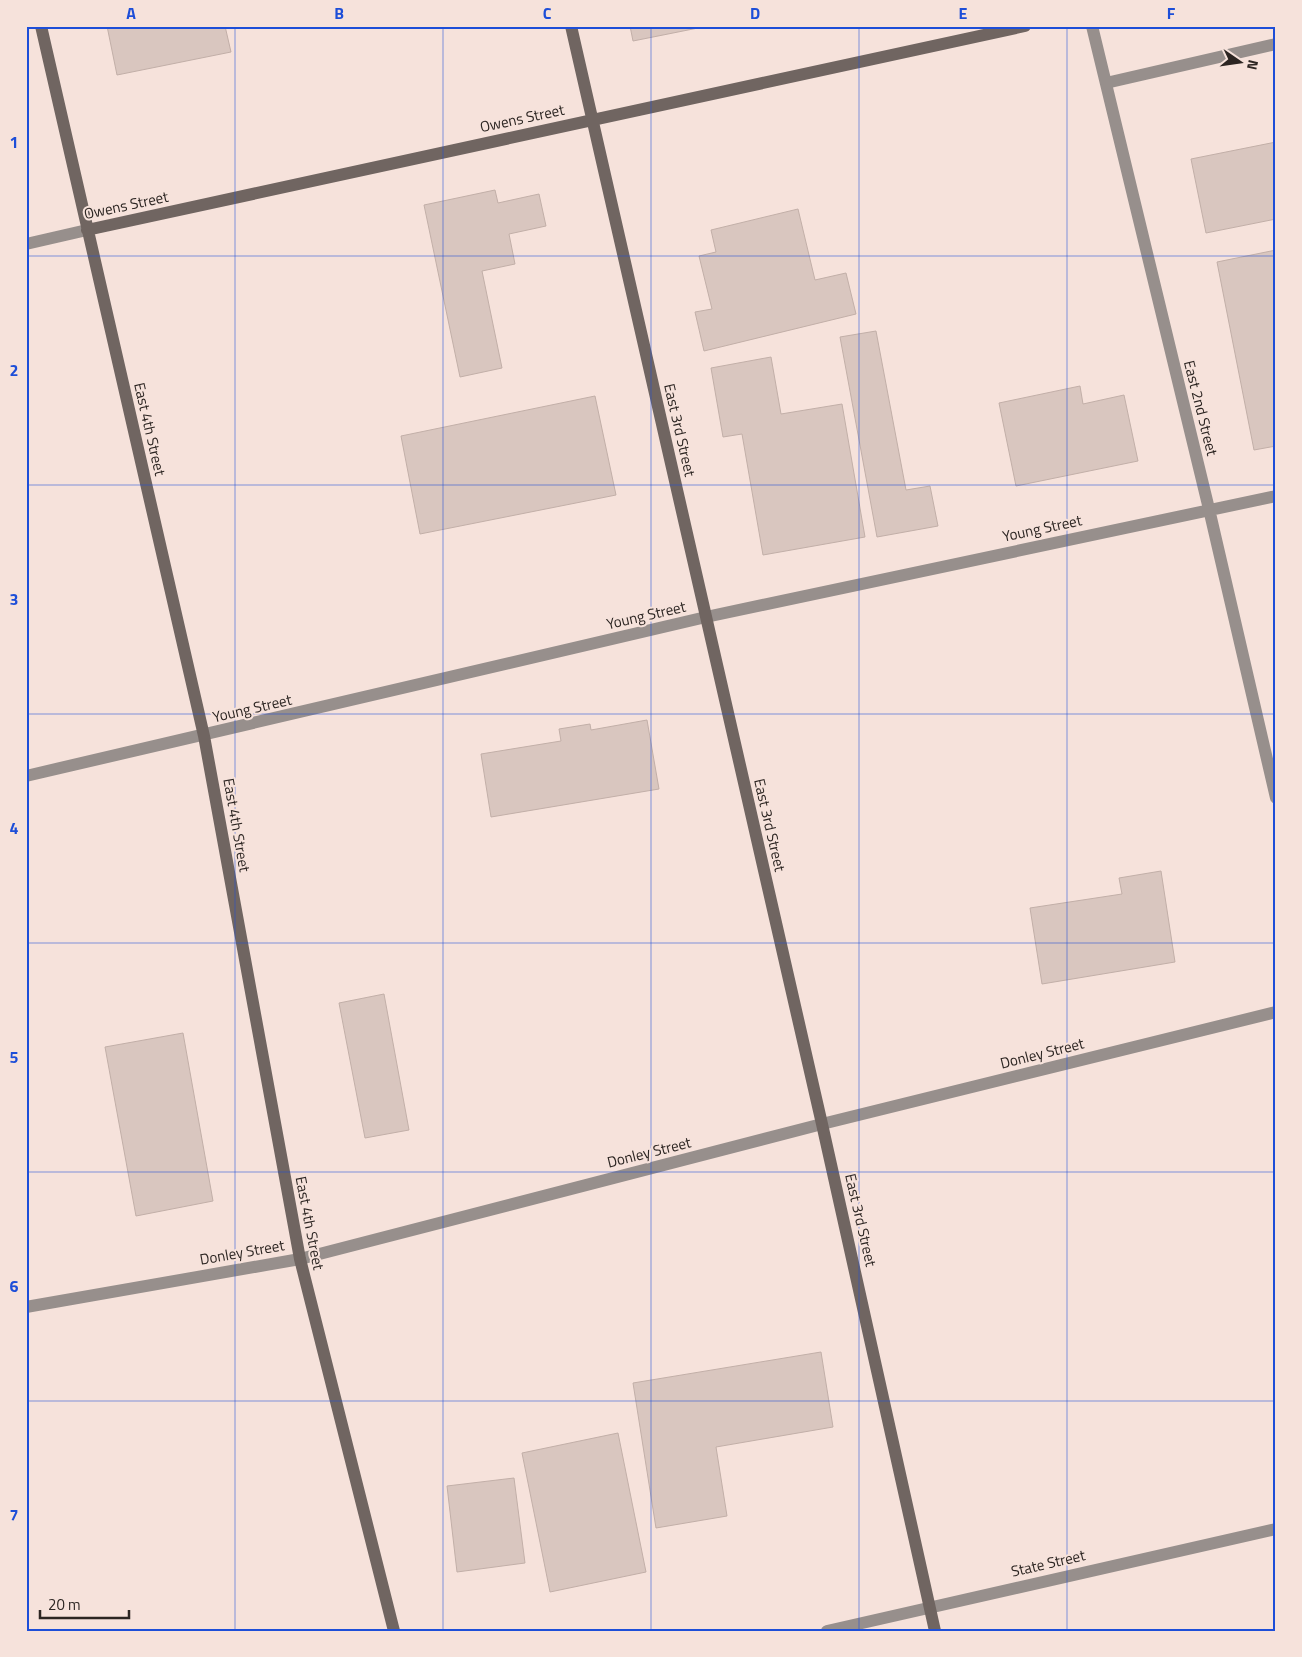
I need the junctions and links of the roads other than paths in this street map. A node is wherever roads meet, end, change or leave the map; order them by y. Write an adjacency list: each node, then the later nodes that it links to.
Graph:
1 (41, 26): 8 (main road, East 4th Street)
2 (571, 26): 7 (main road, East 3rd Street)
3 (1025, 26): 7 (main road, Owens Street)
4 (1092, 26): 6 (street, East 2nd Street)
5 (1276, 44): 6 (street)
6 (1106, 83): 11 (street, East 2nd Street)
7 (593, 119): 8 (main road, Owens Street); 12 (main road, East 3rd Street)
8 (87, 230): 9 (street, Owens Street); 13 (main road, East 4th Street)
9 (26, 244)
10 (1276, 496): 11 (street, Young Street)
11 (1209, 510): 12 (street, Young Street); 15 (street, East 2nd Street)
12 (706, 617): 13 (street, Young Street); 17 (main road, East 3rd Street)
13 (204, 736): 14 (street, Young Street); 18 (main road, East 4th Street)
14 (26, 776)
15 (1276, 798)
16 (1276, 1012): 17 (street, Donley Street)
17 (822, 1124): 18 (street, Donley Street); 21 (main road, East 3rd Street)
18 (300, 1259): 19 (street, Donley Street); 22 (main road, East 4th Street)
19 (26, 1307)
20 (1276, 1529): 21 (street, State Street)
21 (931, 1606): 23 (street, State Street); 24 (main road, East 3rd Street)
22 (394, 1631)
23 (827, 1631)
24 (935, 1631)

